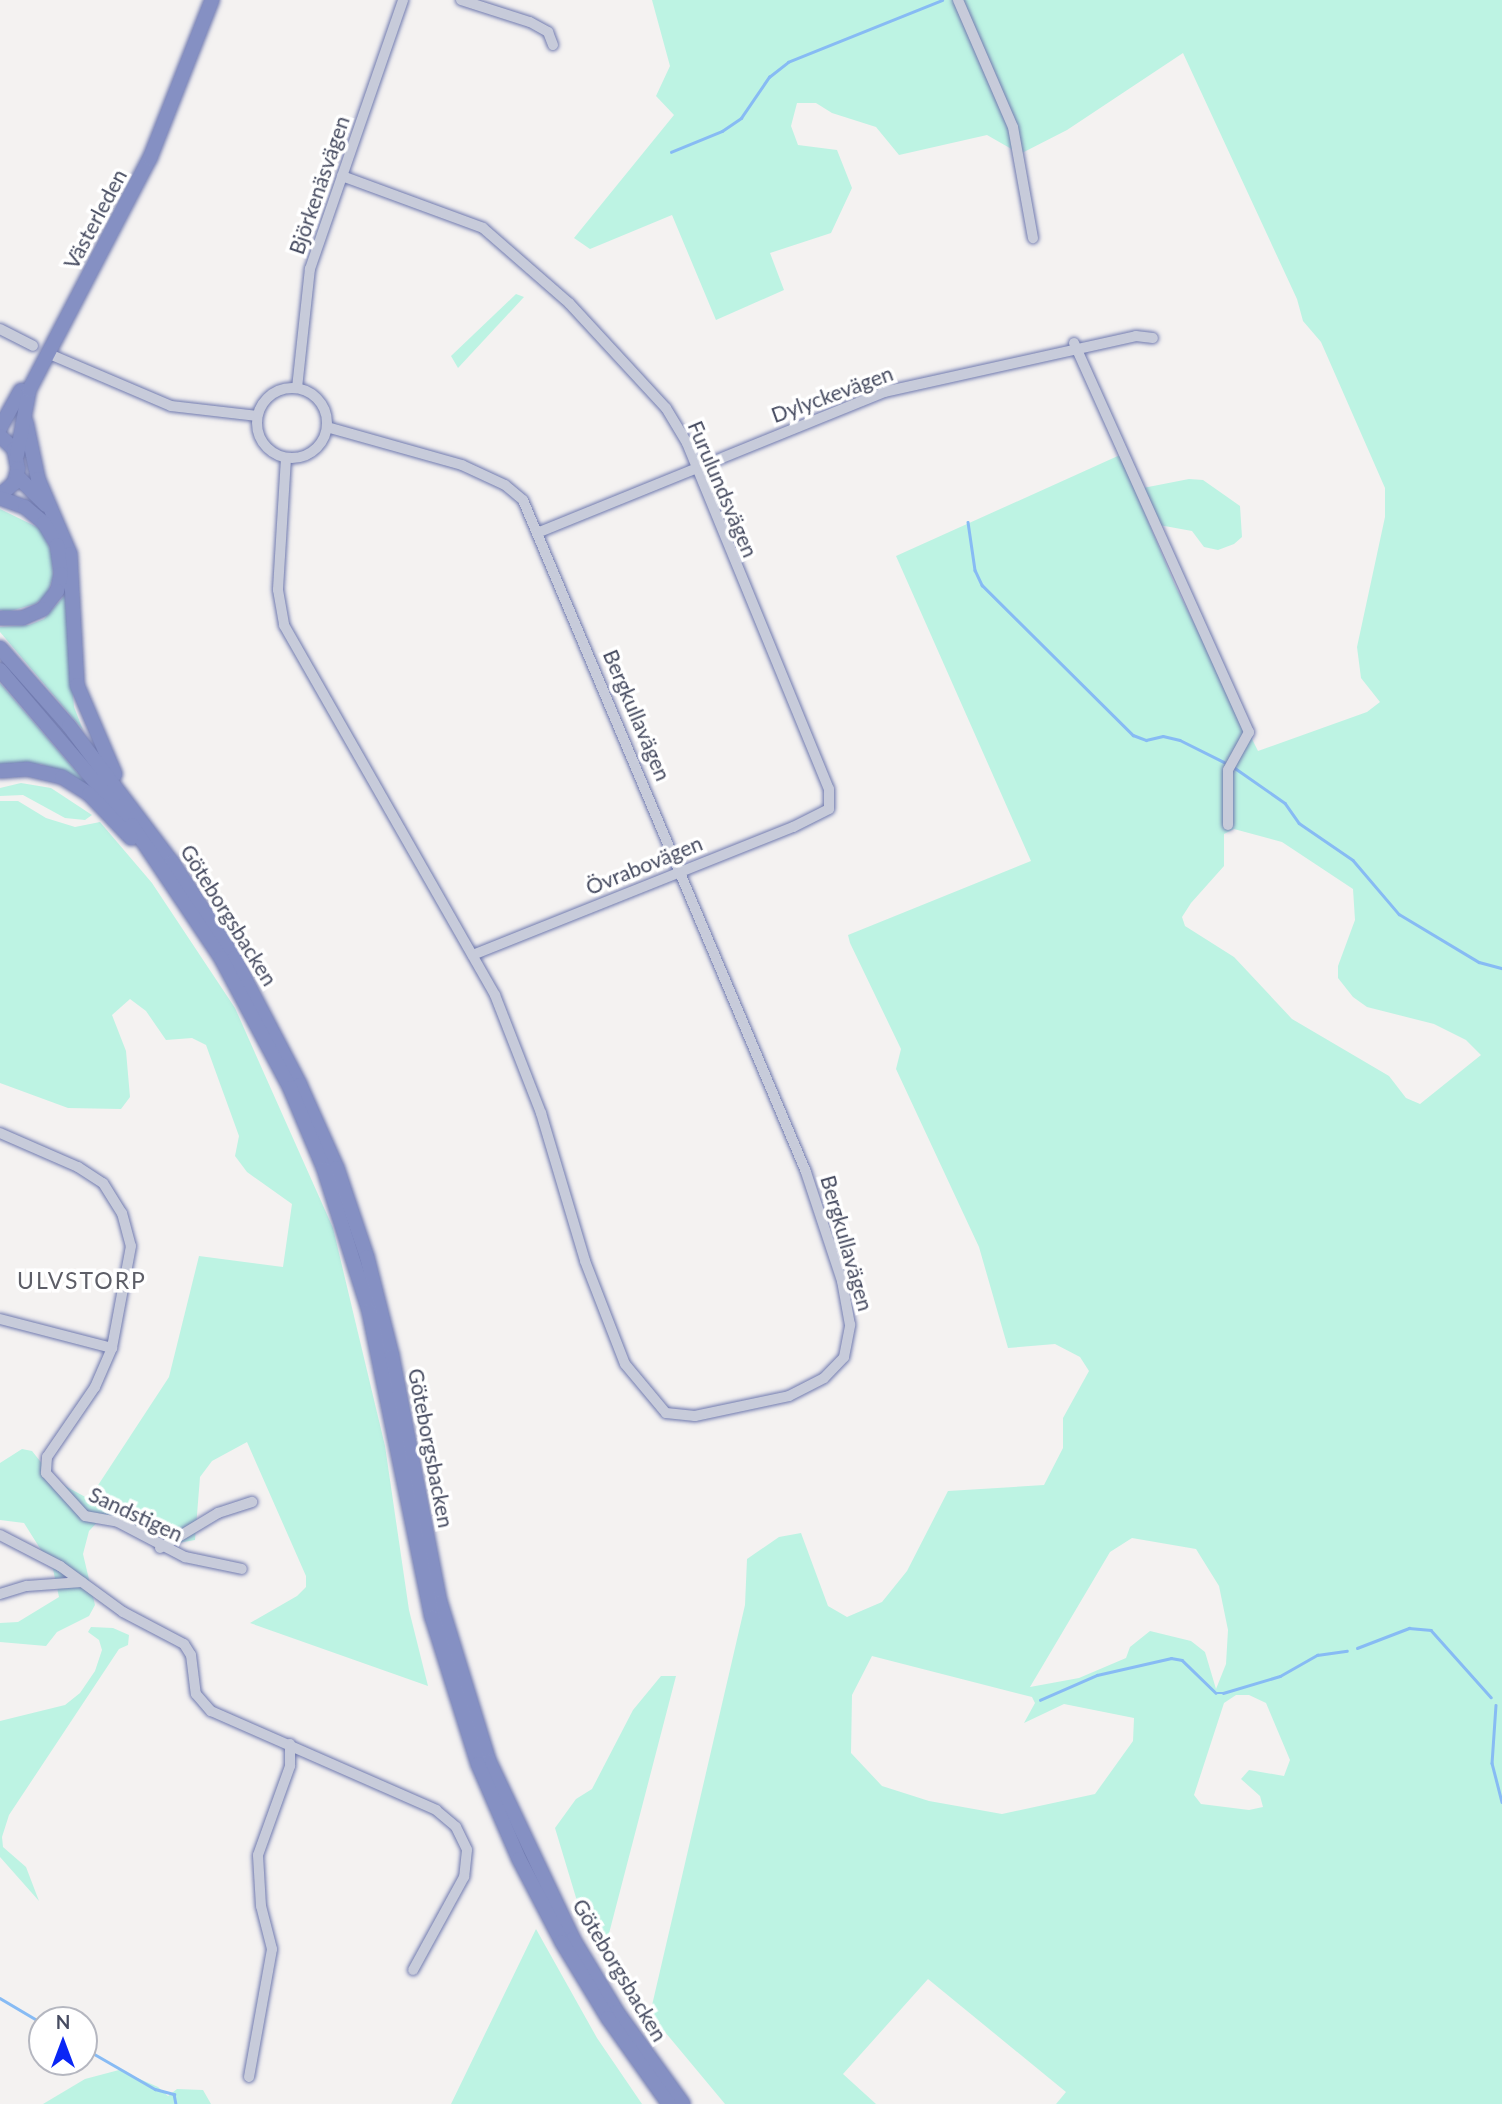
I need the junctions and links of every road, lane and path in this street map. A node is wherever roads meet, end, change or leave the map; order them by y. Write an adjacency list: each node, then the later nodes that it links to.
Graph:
1 (205, 0): 18 (highway, Västerleden)
2 (212, 0): 15 (highway, Västerleden)
3 (404, 0): 7 (street, Björkenäsvägen)
4 (461, 0): 6 (street)
5 (958, 0): 8 (street)
6 (553, 45)
7 (342, 176): 14 (street, Björkenäsvägen); 22 (street, Furulundsvägen)
8 (1033, 238)
9 (0, 329): 11 (street)
10 (1153, 338): 12 (street, Dylyckevägen)
11 (33, 346)
12 (1076, 347): 22 (street, Dylyckevägen); 33 (street)
13 (54, 356): 16 (street)
14 (297, 388): 16 (street); 17 (street)
15 (25, 404): 20 (highway, Västerleden); 25 (highway)
16 (257, 416): 21 (street)
17 (327, 426): 21 (street); 26 (street, Bergkullavägen)
18 (0, 428)
19 (0, 436): 20 (highway)
20 (17, 455): 23 (highway, Västerleden)
21 (286, 458): 36 (street, Bergkullavägen)
22 (695, 466): 26 (street, Dylyckevägen); 32 (street, Furulundsvägen)
23 (17, 475): 24 (highway); 25 (highway)
24 (0, 497): 27 (highway)
25 (52, 511): 31 (highway)
26 (537, 533): 34 (street, Bergkullavägen)
27 (0, 618)
28 (0, 648): 31 (highway)
29 (0, 670): 35 (highway)
30 (0, 771): 35 (highway)
31 (130, 804): 50 (highway, Göteborgsbacken)
32 (829, 809): 34 (street, Övrabovägen)
33 (1228, 825)
34 (681, 870): 36 (street, Övrabovägen); 36 (street, Bergkullavägen)
35 (165, 874): 49 (highway, Göteborgsbacken)
36 (473, 955)
37 (0, 1133): 39 (street, Sandstigen)
38 (0, 1319): 39 (street)
39 (112, 1348): 42 (street, Sandstigen)
40 (252, 1502): 42 (street)
41 (0, 1535): 44 (street)
42 (160, 1548): 43 (street, Sandstigen)
43 (242, 1569)
44 (82, 1581): 45 (street); 46 (street)
45 (0, 1594)
46 (290, 1744): 47 (street); 48 (street)
47 (414, 1970)
48 (249, 2077)
49 (669, 2104)
50 (683, 2104)

